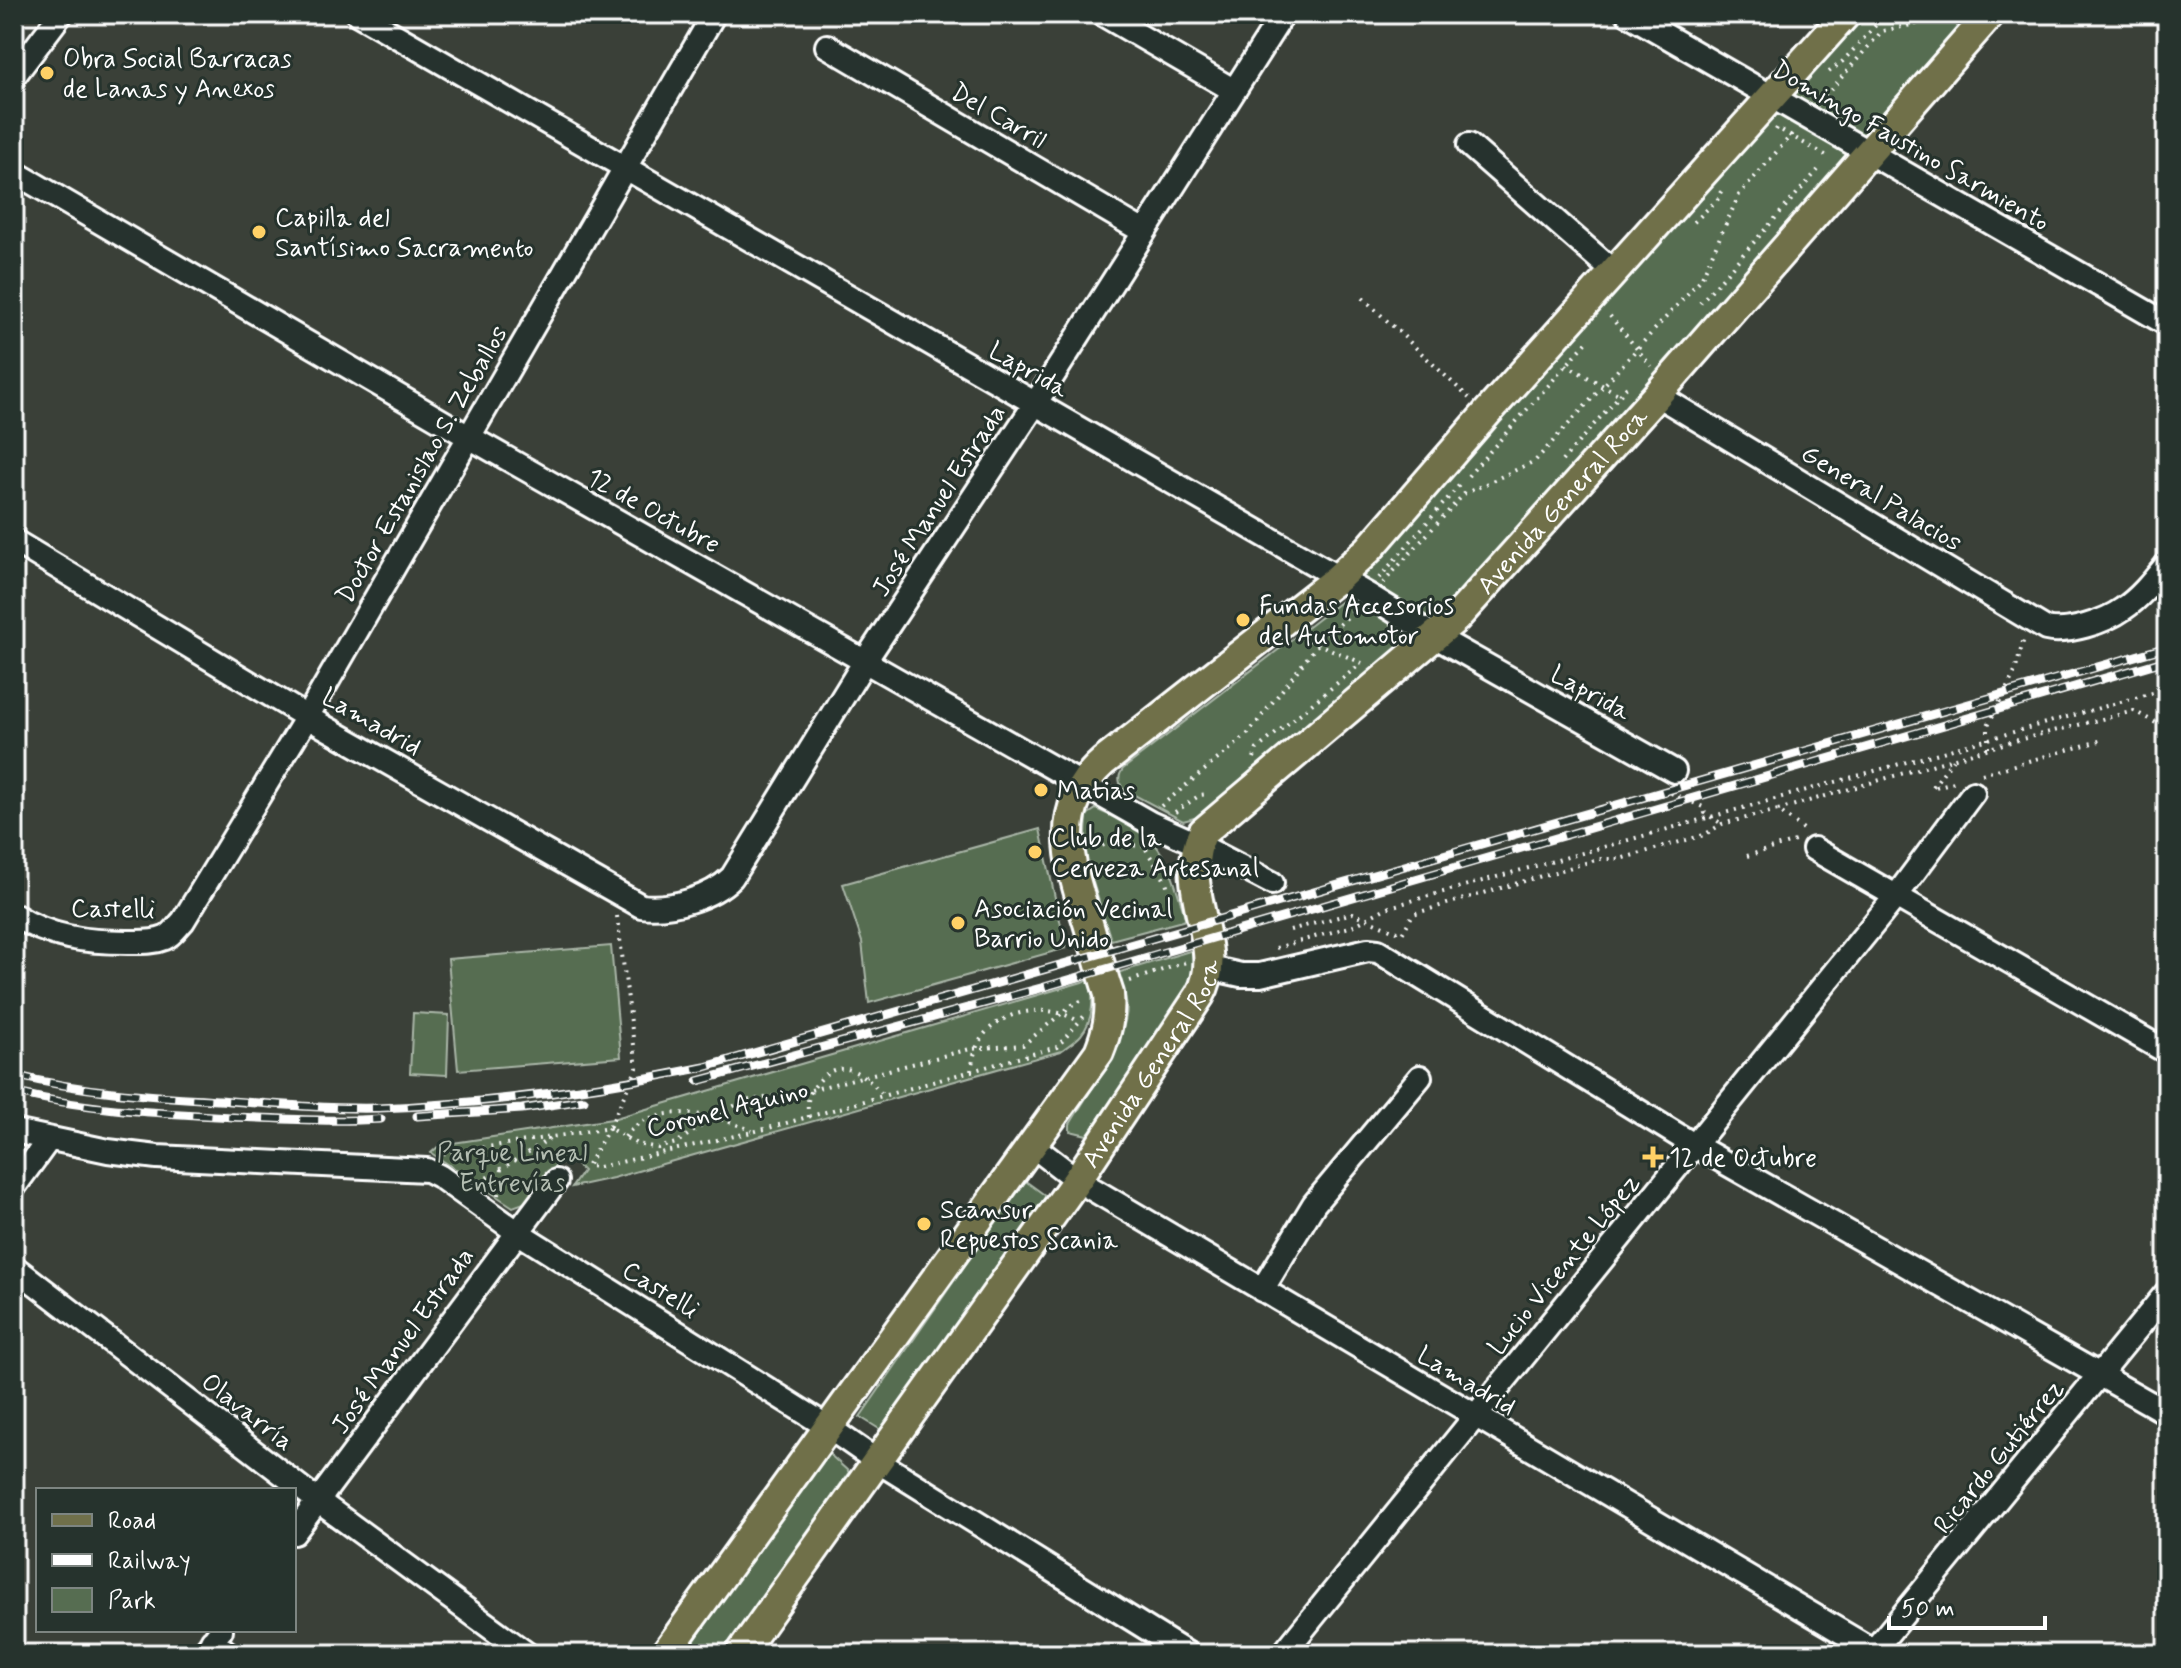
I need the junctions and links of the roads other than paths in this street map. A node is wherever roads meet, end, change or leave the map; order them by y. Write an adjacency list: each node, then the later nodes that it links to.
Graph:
1 (61, 14): 10 (street)
2 (358, 14): 15 (street, Laprida)
3 (714, 14): 15 (street, Doctor Estanislao S. Zeballos)
4 (1102, 14): 11 (street)
5 (1283, 14): 11 (street, José Manuel Estrada)
6 (1628, 14): 12 (street, Domingo Faustino Sarmiento)
7 (1846, 14): 12 (main road, Avenida General Roca)
8 (1990, 14): 14 (main road, Avenida General Roca)
9 (827, 46): 17 (street, Del Carril)
10 (14, 76)
11 (1233, 90): 17 (street, José Manuel Estrada)
12 (1772, 96): 14 (street, Domingo Faustino Sarmiento); 18 (main road, Avenida General Roca)
13 (1469, 145): 18 (street)
14 (1866, 152): 19 (street, Domingo Faustino Sarmiento); 20 (main road, Avenida General Roca)
15 (624, 168): 21 (street, Laprida); 22 (street, Doctor Estanislao S. Zeballos)
16 (14, 172): 22 (street, 12 de Octubre)
17 (1144, 232): 21 (street, José Manuel Estrada)
18 (1615, 273): 25 (main road, Avenida General Roca)
19 (2167, 324)
20 (1640, 392): 24 (street, General Palacios); 26 (main road, Avenida General Roca)
21 (1035, 404): 25 (street, Laprida); 27 (street, José Manuel Estrada)
22 (469, 437): 27 (street, 12 de Octubre); 28 (street, Doctor Estanislao S. Zeballos)
23 (14, 541): 28 (street, Lamadrid)
24 (2167, 564)
25 (1341, 592): 26 (street, Laprida); 30 (main road, Avenida General Roca)
26 (1436, 637): 29 (street, Laprida); 32 (main road, Avenida General Roca)
27 (865, 661): 30 (street, 12 de Octubre); 35 (street, José Manuel Estrada)
28 (307, 717): 35 (street, Lamadrid); 38 (street, Doctor Estanislao S. Zeballos)
29 (1670, 781)
30 (1082, 783): 32 (street, 12 de Octubre); 45 (main road, Avenida General Roca)
31 (1970, 783): 36 (street, Lucio Vicente López)
32 (1197, 844): 34 (street, 12 de Octubre); 39 (main road, Avenida General Roca)
33 (1814, 849): 36 (street)
34 (1272, 883)
35 (713, 891)
36 (1897, 895): 40 (street); 44 (street, Lucio Vicente López)
37 (14, 915): 38 (street, Castelli)
38 (169, 937)
39 (1201, 969): 44 (street); 46 (main road, Avenida General Roca)
40 (2167, 1052)
41 (1420, 1077): 51 (street)
42 (14, 1131): 43 (street)
43 (49, 1139): 48 (street); 49 (street, Castelli)
44 (1694, 1145): 53 (street); 55 (street, Lucio Vicente López)
45 (1033, 1146): 46 (street, Lamadrid); 56 (main road, Avenida General Roca)
46 (1077, 1180): 51 (street, Lamadrid); 57 (main road, Avenida General Roca)
47 (556, 1181): 49 (street, José Manuel Estrada)
48 (14, 1187)
49 (517, 1232): 56 (street, Castelli); 58 (street, José Manuel Estrada)
50 (14, 1267): 58 (street, Olavarría)
51 (1262, 1290): 55 (street, Lamadrid)
52 (2167, 1292): 53 (street, Ricardo Gutiérrez)
53 (2101, 1375): 54 (street); 60 (street, Ricardo Gutiérrez)
54 (2167, 1413)
55 (1475, 1417): 60 (street, Lamadrid); 65 (street, Lucio Vicente López)
56 (828, 1427): 57 (street, Castelli); 62 (main road, Avenida General Roca)
57 (877, 1461): 63 (main road, Avenida General Roca); 64 (street, Castelli)
58 (318, 1501): 59 (street, José Manuel Estrada); 61 (street, Olavarría)
59 (296, 1530)
60 (1875, 1653)
61 (527, 1654)
62 (665, 1654)
63 (740, 1654)
64 (1188, 1654)
65 (1283, 1654)

